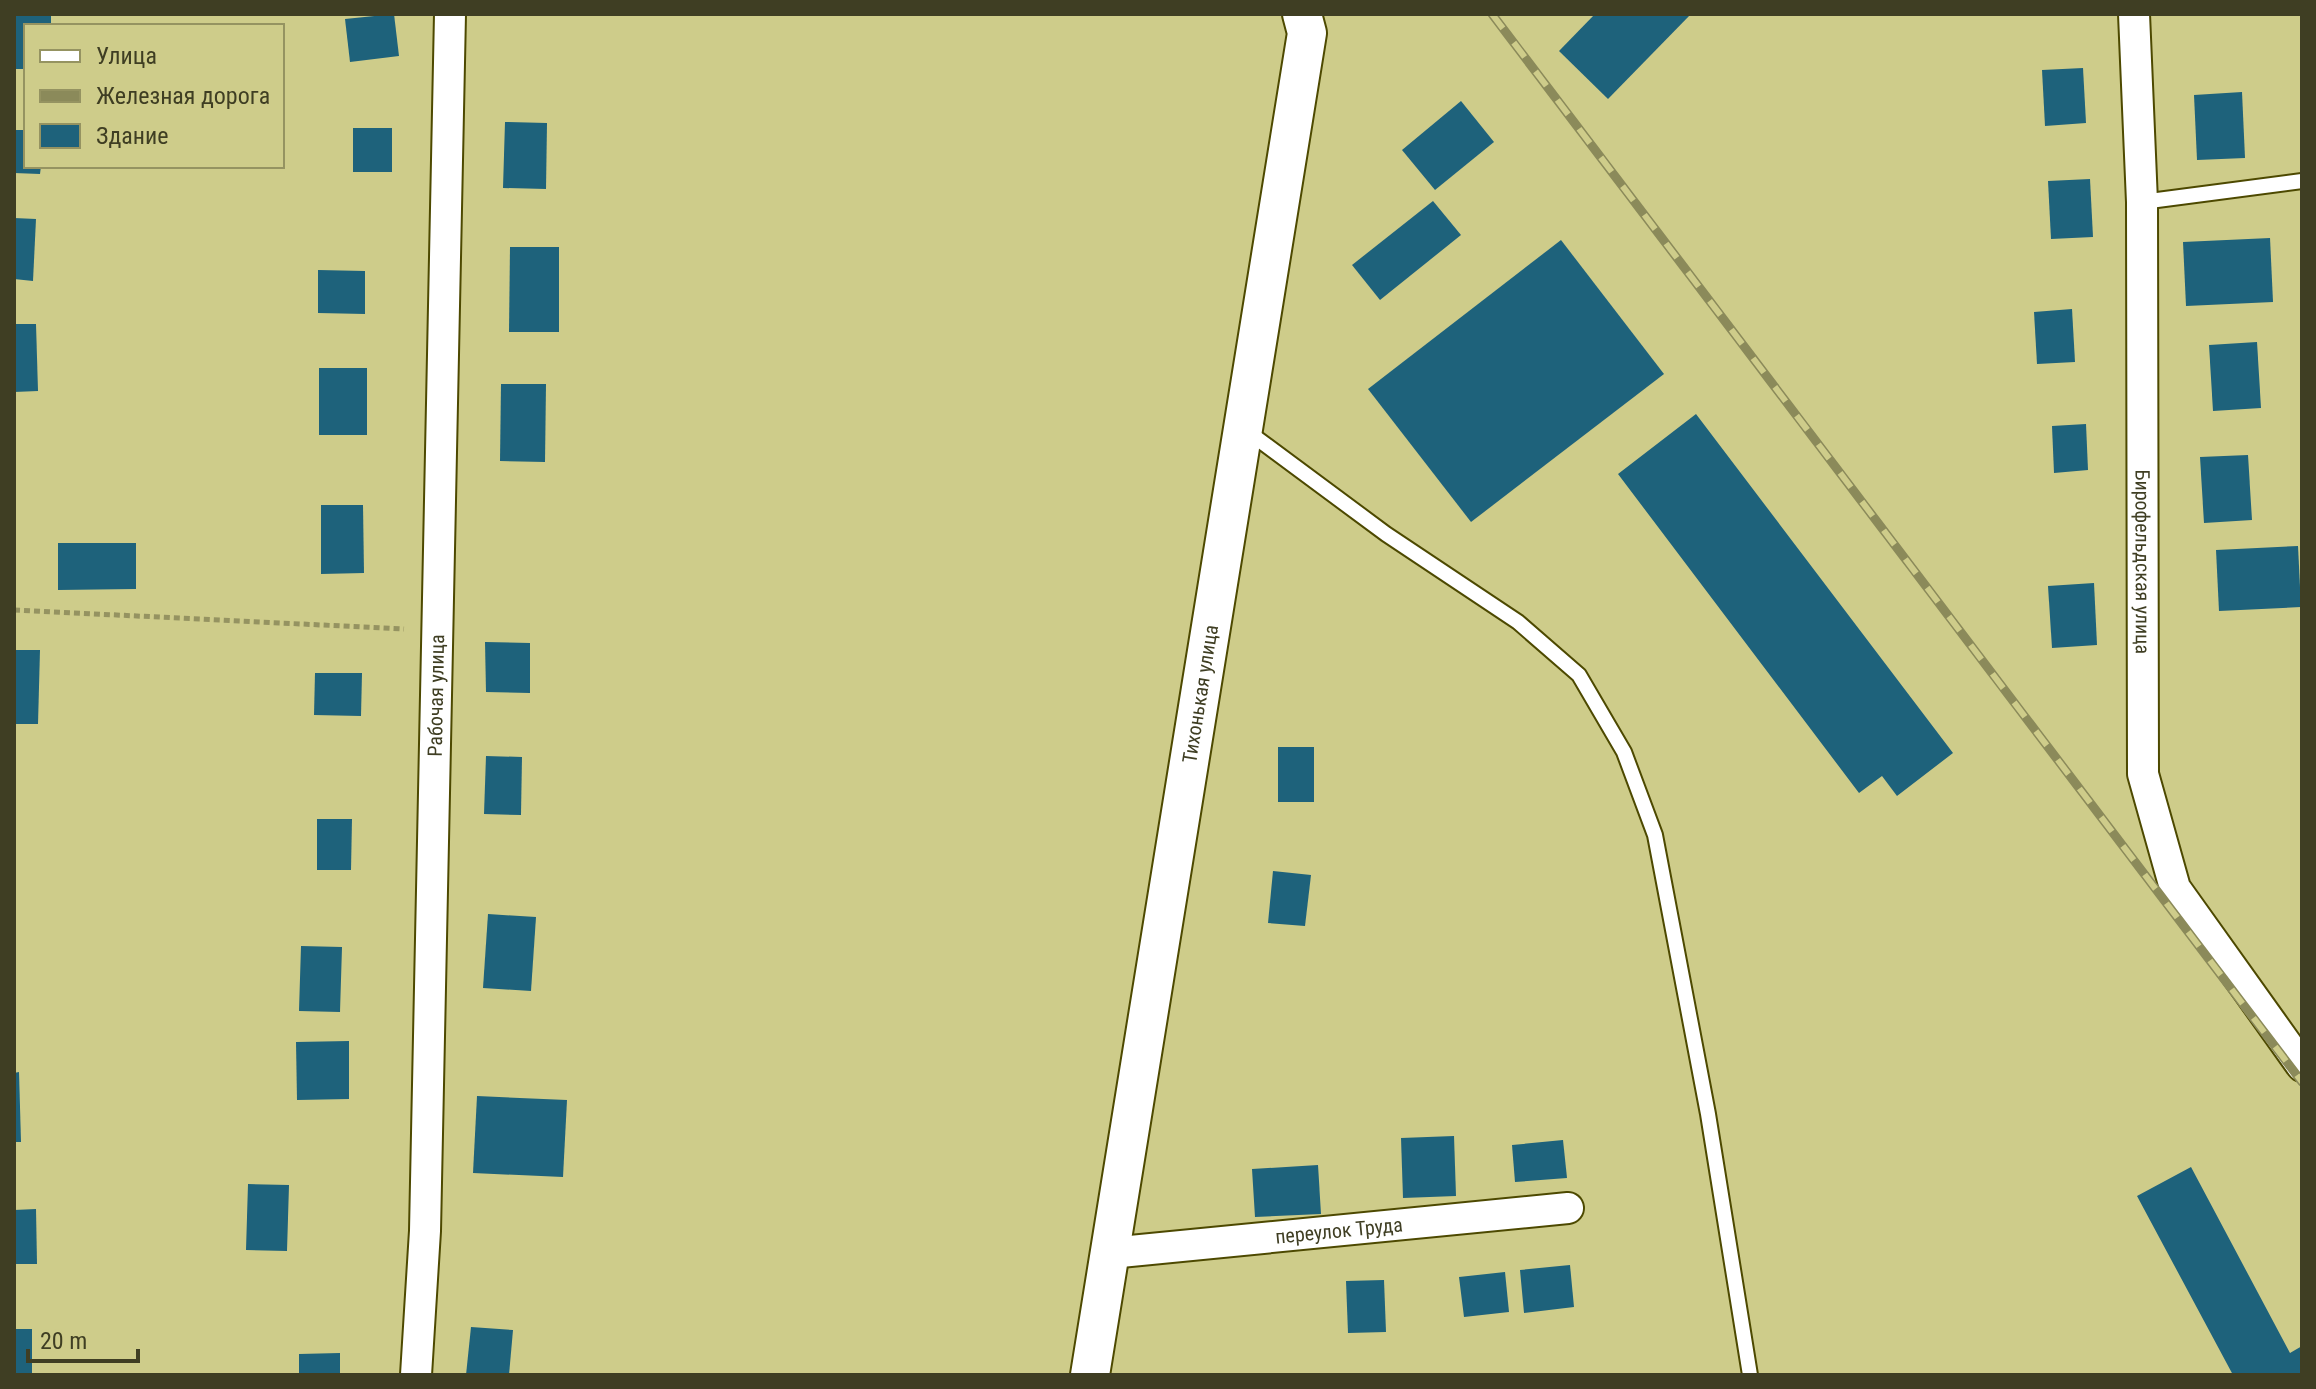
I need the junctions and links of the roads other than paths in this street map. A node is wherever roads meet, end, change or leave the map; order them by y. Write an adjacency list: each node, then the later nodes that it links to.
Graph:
1 (450, 14): 10 (street, Рабочая улица)
2 (1302, 14): 6 (street, Тихонькая улица)
3 (2134, 14): 5 (street, Бирофельдская улица)
4 (2302, 181): 5 (lane)
5 (2142, 202): 7 (street, Бирофельдская улица)
6 (1243, 428): 9 (street, Тихонькая улица); 12 (lane)
7 (2302, 1066)
8 (1568, 1208): 9 (street, переулок Труда)
9 (1110, 1253): 11 (street, Тихонькая улица)
10 (416, 1375)
11 (1090, 1375)
12 (1750, 1375)

